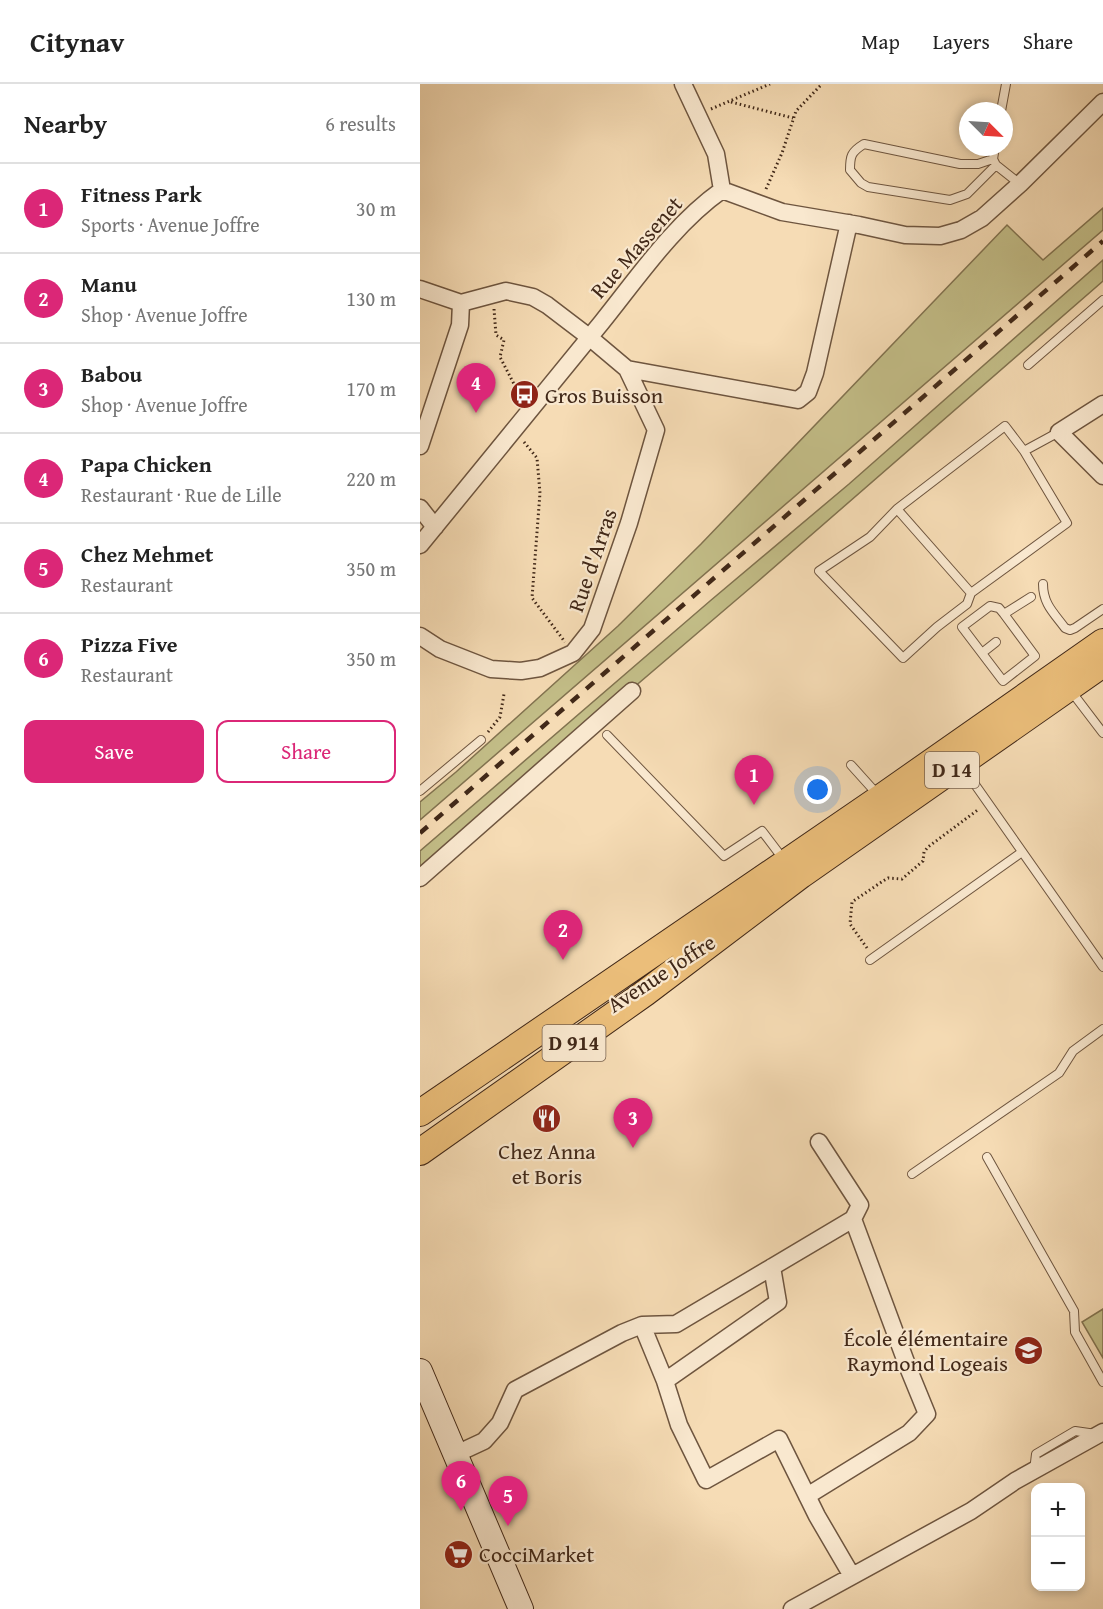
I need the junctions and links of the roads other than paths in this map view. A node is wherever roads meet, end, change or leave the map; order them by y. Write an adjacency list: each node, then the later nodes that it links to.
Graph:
1 (683, 84): 8 (street)
2 (1006, 84): 3 (lane)
3 (1003, 102)
4 (1103, 102): 7 (street)
5 (994, 156): 6 (lane)
6 (994, 162): 6 (lane); 7 (lane)
7 (1020, 184): 9 (street)
8 (722, 190): 9 (street); 13 (street, Rue Massenet)
9 (849, 223): 15 (street)
10 (420, 289): 12 (street)
11 (1103, 300): 14 (lane)
12 (461, 303): 13 (street, Rue d'Arras); 18 (street)
13 (589, 337): 15 (street, Rue d'Arras); 23 (street, Rue Massenet)
14 (1028, 365)
15 (627, 369): 30 (street, Rue d'Arras)
16 (1103, 404): 17 (street)
17 (1059, 432): 19 (lane); 20 (street)
18 (420, 446)
19 (1024, 451): 22 (lane); 26 (lane)
20 (1103, 476)
21 (420, 508): 23 (street)
22 (897, 509): 26 (lane); 26 (lane)
23 (435, 527): 24 (street, Rue Massenet)
24 (420, 545)
25 (1043, 584): 28 (lane)
26 (971, 593)
27 (1031, 597): 29 (lane)
28 (1103, 609)
29 (1004, 614): 33 (lane); 33 (lane)
30 (420, 636)
31 (996, 642): 33 (lane)
32 (1103, 642): 43 (main road)
33 (982, 653)
34 (1103, 664): 35 (main road, D 14)
35 (1069, 689): 37 (lane); 40 (main road, D 14)
36 (632, 691): 46 (street)
37 (1103, 733)
38 (607, 735): 45 (lane)
39 (481, 740): 42 (lane)
40 (961, 764): 44 (lane); 45 (main road, D 14)
41 (851, 765): 43 (lane)
42 (420, 791)
43 (880, 798): 45 (main road)
44 (1022, 852): 48 (lane); 49 (lane)
45 (794, 864): 47 (main road, Avenue Joffre / D 914)
46 (420, 878)
47 (720, 921): 51 (main road, Avenue Joffre / D 914); 54 (main road, Avenue Joffre / D 914); 56 (main road, Avenue Joffre / D 914)
48 (872, 959)
49 (1103, 966)
50 (1103, 1029): 58 (lane)
51 (526, 1047): 52 (main road, Avenue Joffre / D 914); 53 (main road, Avenue Joffre / D 914)
52 (420, 1113)
53 (420, 1131)
54 (420, 1140)
55 (819, 1142): 59 (street)
56 (420, 1152)
57 (987, 1157): 64 (lane)
58 (912, 1174)
59 (853, 1219): 60 (street); 67 (street)
60 (772, 1267): 61 (street); 63 (street)
61 (642, 1325): 63 (street); 66 (street)
62 (420, 1371): 66 (main road)
63 (665, 1381): 67 (street)
64 (1103, 1382)
65 (1101, 1433): 68 (street)
66 (456, 1454): 69 (main road)
67 (807, 1496): 68 (street)
68 (852, 1576): 70 (street)
69 (521, 1609)
70 (792, 1609)

